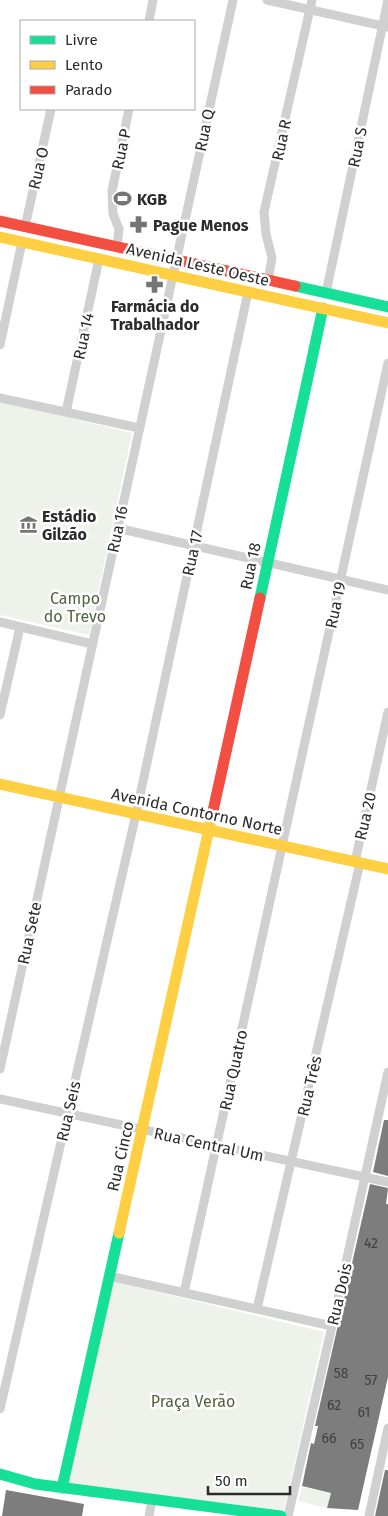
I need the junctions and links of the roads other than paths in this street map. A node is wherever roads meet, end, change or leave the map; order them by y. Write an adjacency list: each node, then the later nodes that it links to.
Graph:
1 (153, 0): 7 (street)
2 (233, 0): 17 (street, Rua Q)
3 (267, 0): 6 (street)
4 (312, 0): 6 (street, Rua R)
5 (388, 0): 8 (street, Rua S)
6 (310, 10): 8 (street); 19 (street, Rua R)
7 (149, 20)
8 (385, 26): 21 (street, Rua S)
9 (51, 110): 12 (street, Rua O)
10 (129, 110): 15 (street, Rua P)
11 (0, 221): 12 (street, Avenida Leste Oeste)
12 (25, 227): 15 (street, Avenida Leste Oeste)
13 (0, 237): 14 (street, Avenida Leste Oeste)
14 (22, 242): 16 (street, Avenida Leste Oeste); 25 (street)
15 (117, 247): 17 (street, Avenida Leste Oeste)
16 (99, 259): 18 (street, Avenida Leste Oeste); 28 (street, Rua 14)
17 (176, 260): 18 (street, Rua 16); 19 (street, Avenida Leste Oeste)
18 (173, 275): 20 (street, Avenida Leste Oeste); 29 (street, Rua 16)
19 (268, 281): 21 (street, Avenida Leste Oeste)
20 (248, 292): 23 (street, Avenida Leste Oeste); 31 (street, Rua 17)
21 (326, 293): 22 (street, Avenida Leste Oeste)
22 (388, 307)
23 (323, 308): 24 (street, Avenida Leste Oeste); 32 (street, Rua 18)
24 (388, 323)
25 (0, 345)
26 (388, 363): 33 (street, Rua 19)
27 (0, 398): 28 (street)
28 (66, 412): 29 (street)
29 (139, 428): 30 (street, Rua 16)
30 (117, 528): 31 (street); 37 (street, Rua 16)
31 (194, 545): 32 (street); 42 (street, Rua 17)
32 (267, 562): 33 (street); 43 (street, Rua 18)
33 (341, 579): 34 (street); 44 (street, Rua 19)
34 (388, 590)
35 (0, 622): 36 (street)
36 (20, 627): 37 (street); 39 (street)
37 (92, 644): 41 (street, Rua 16)
38 (388, 712): 45 (street, Rua 20)
39 (0, 715)
40 (0, 784): 41 (street, Avenida Contorno Norte)
41 (58, 797): 42 (street, Avenida Contorno Norte); 47 (street, Rua Sete)
42 (136, 814): 43 (street, Avenida Contorno Norte); 50 (street, Rua Seis)
43 (209, 830): 44 (street, Avenida Contorno Norte); 51 (street, Rua Cinco)
44 (282, 846): 45 (street, Avenida Contorno Norte); 52 (street, Rua Quatro)
45 (357, 863): 46 (street, Avenida Contorno Norte); 53 (street, Rua Três)
46 (388, 870)
47 (0, 1069)
48 (388, 1072): 54 (street, Rua Dois)
49 (0, 1099): 50 (street, Rua Central Um)
50 (68, 1114): 51 (street, Rua Central Um); 60 (street, Rua Seis)
51 (142, 1130): 52 (street, Rua Central Um); 56 (street, Rua Cinco)
52 (217, 1146): 53 (street, Rua Central Um); 57 (street, Rua Quatro)
53 (292, 1162): 54 (street, Rua Central Um); 58 (street, Rua Três)
54 (365, 1177): 55 (street, Rua Central Um); 59 (street, Rua Dois)
55 (388, 1182)
56 (109, 1276): 57 (street); 63 (street, Rua Cinco)
57 (184, 1293): 58 (street)
58 (257, 1309): 59 (street)
59 (332, 1326): 68 (street, Rua Dois)
60 (0, 1409)
61 (388, 1428): 69 (street)
62 (0, 1474): 63 (street)
63 (62, 1488): 64 (street)
64 (152, 1500): 65 (street); 66 (street)
65 (244, 1514): 67 (street)
66 (149, 1516)
67 (281, 1516)
68 (288, 1516)
69 (369, 1516)

